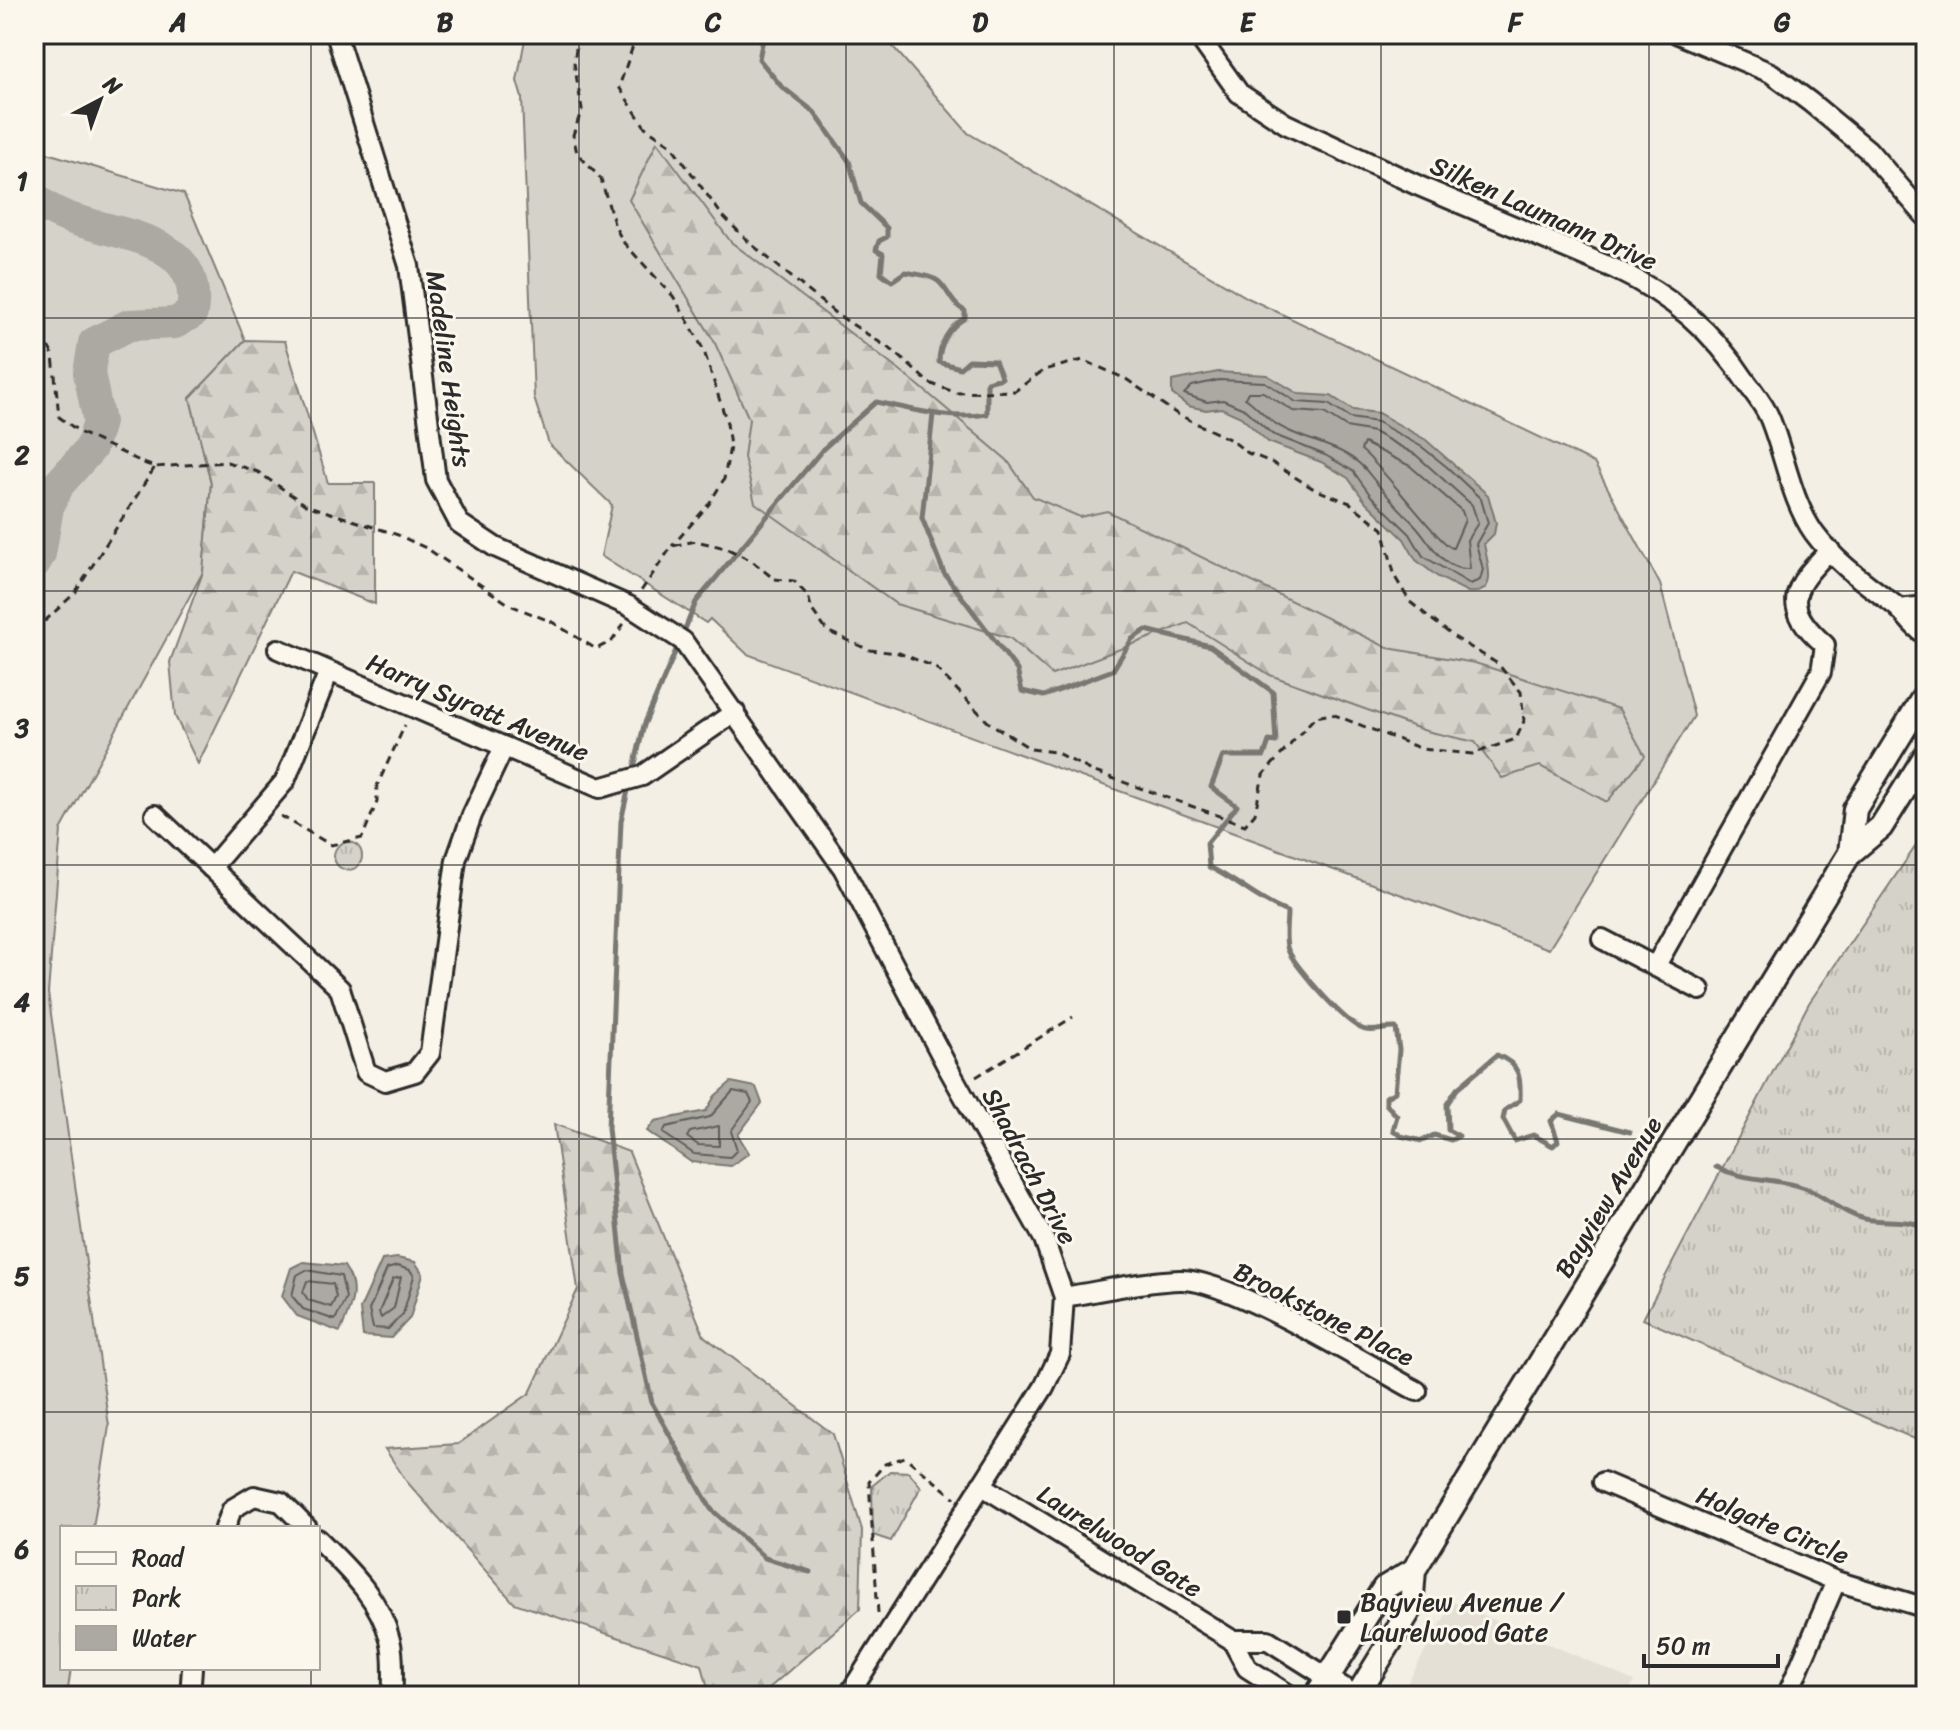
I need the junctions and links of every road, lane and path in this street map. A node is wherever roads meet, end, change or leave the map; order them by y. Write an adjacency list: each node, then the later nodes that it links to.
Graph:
1 (336, 34): 21 (street, Madeline Heights)
2 (578, 34): 9 (path)
3 (637, 34): 9 (path)
4 (1197, 34): 10 (street, Silken Laumann Drive)
5 (1678, 34): 6 (street)
6 (1926, 217)
7 (34, 346): 8 (path)
8 (155, 467): 14 (path); 15 (path)
9 (672, 546): 11 (path)
10 (1830, 550): 13 (street, Silken Laumann Drive); 30 (street)
11 (636, 601)
12 (1926, 606): 13 (street)
13 (1899, 609): 16 (street, Silken Laumann Drive)
14 (629, 614)
15 (34, 631)
16 (1926, 635)
17 (278, 649): 18 (street, Harry Syratt Avenue)
18 (329, 671): 20 (street, Harry Syratt Avenue); 25 (street)
19 (1926, 693): 27 (main road, Bayview Avenue)
20 (413, 707): 22 (street, Harry Syratt Avenue); 25 (path)
21 (735, 712): 22 (street, Harry Syratt Avenue); 24 (street, Madeline Heights)
22 (504, 747): 28 (street)
23 (1926, 755): 27 (main road, Bayview Avenue)
24 (788, 788): 33 (street, Shadrach Drive)
25 (264, 806): 28 (street)
26 (155, 815): 28 (street)
27 (1850, 853): 42 (main road, Bayview Avenue)
28 (211, 868)
29 (1602, 939): 30 (street)
30 (1655, 967): 31 (street)
31 (1700, 990)
32 (1073, 1017): 33 (path)
33 (959, 1087): 34 (street, Shadrach Drive)
34 (1064, 1297): 35 (street, Brookstone Place); 37 (street, Shadrach Drive)
35 (1417, 1391)
36 (1603, 1482): 43 (street, Holgate Circle)
37 (981, 1485): 38 (street, Shadrach Drive); 45 (street, Laurelwood Gate)
38 (967, 1508): 46 (street, Shadrach Drive); 46 (path)
39 (226, 1526): 40 (street)
40 (305, 1526)
41 (320, 1541): 51 (street)
42 (1414, 1570): 48 (main road, Bayview Avenue); 53 (main road, Bayview Avenue)
43 (1836, 1581): 44 (street, Holgate Circle); 54 (street)
44 (1926, 1608)
45 (1232, 1640): 48 (street, Laurelwood Gate); 52 (street, Laurelwood Gate)
46 (881, 1647): 49 (street, Shadrach Drive)
47 (192, 1670): 50 (street)
48 (1322, 1686): 53 (street, Laurelwood Gate)
49 (855, 1694)
50 (190, 1696)
51 (393, 1696)
52 (1291, 1696)
53 (1357, 1696)
54 (1787, 1696)

